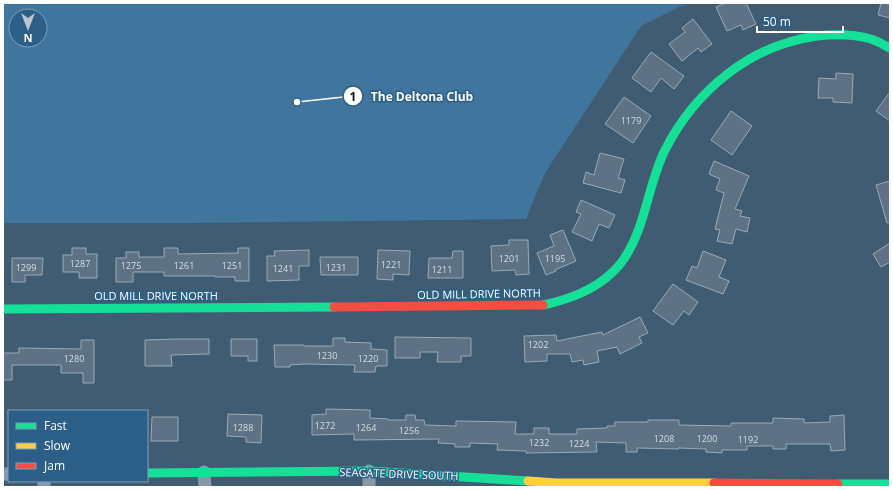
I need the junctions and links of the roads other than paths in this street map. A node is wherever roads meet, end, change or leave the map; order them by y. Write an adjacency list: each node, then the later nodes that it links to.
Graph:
1 (890, 48): 2 (street, OLD MILL DRIVE NORTH)
2 (3, 309)
3 (369, 471): 4 (street, SEAGATE DRIVE SOUTH); 6 (street, SEAGATE DRIVE SOUTH); 12 (street)
4 (204, 472): 5 (street, SEAGATE DRIVE SOUTH); 11 (street)
5 (148, 473)
6 (529, 484): 8 (street, SEAGATE DRIVE SOUTH)
7 (890, 484): 10 (street, SEAGATE DRIVE SOUTH)
8 (557, 485): 9 (street, SEAGATE DRIVE SOUTH)
9 (710, 485): 10 (street, SEAGATE DRIVE SOUTH)
10 (869, 485)
11 (205, 487)
12 (369, 487)

